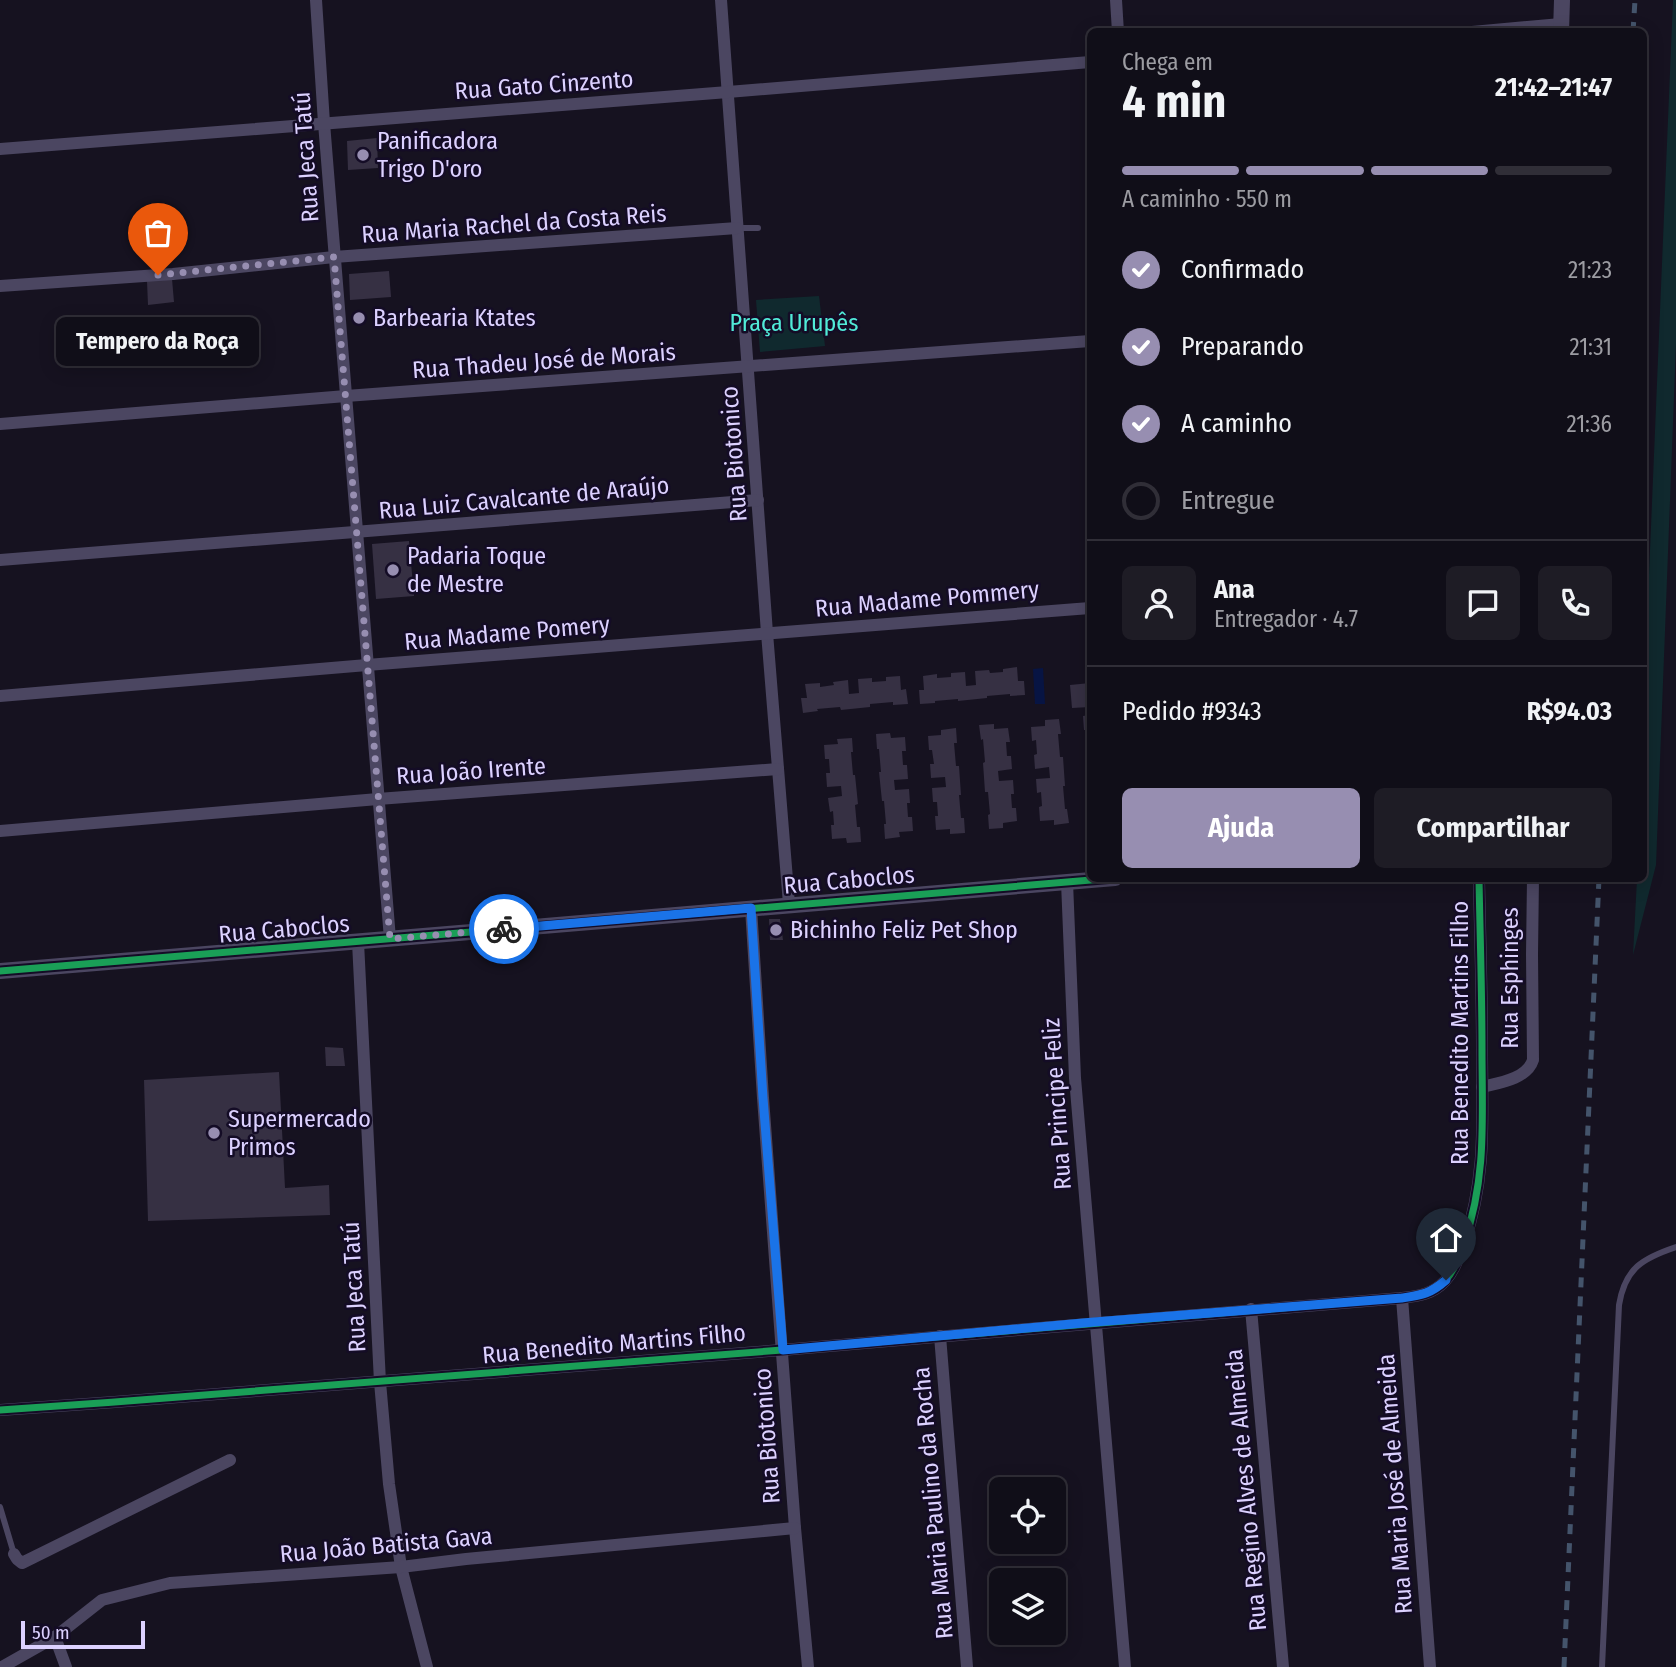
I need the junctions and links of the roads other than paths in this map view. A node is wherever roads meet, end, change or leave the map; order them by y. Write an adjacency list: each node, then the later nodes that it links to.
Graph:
1 (316, 0): 9 (street, Rua Jeca Tatú)
2 (720, 0): 8 (street, Rua Biotonico)
3 (1116, 0): 5 (street)
4 (1562, 0): 6 (street)
5 (1118, 28)
6 (1561, 28)
7 (1087, 62): 8 (street, Rua Gato Cinzento)
8 (728, 92): 9 (street, Rua Gato Cinzento); 11 (street, Rua Biotonico)
9 (324, 123): 10 (street, Rua Gato Cinzento); 13 (street, Rua Jeca Tatú)
10 (0, 149)
11 (737, 228): 12 (lane); 13 (street, Rua Maria Rachel da Costa Reis); 16 (street, Rua Biotonico)
12 (758, 228)
13 (334, 257): 14 (street, Rua Maria Rachel da Costa Reis); 17 (street, Rua Jeca Tatú)
14 (0, 286)
15 (1087, 341): 16 (street, Rua Thadeu José de Morais)
16 (748, 367): 17 (street, Rua Thadeu José de Morais); 19 (street, Rua Biotonico)
17 (346, 396): 18 (street, Rua Thadeu José de Morais); 20 (street, Rua Jeca Tatú)
18 (0, 424)
19 (758, 500): 20 (street, Rua Luiz Cavalcante de Araújo); 23 (street, Rua Biotonico)
20 (357, 532): 21 (street, Rua Luiz Cavalcante de Araújo); 24 (street, Rua Jeca Tatú)
21 (0, 560)
22 (1087, 607): 23 (street, Rua Madame Pommery)
23 (767, 633): 24 (street, Rua Madame Pomery); 26 (street, Rua Biotonico)
24 (368, 665): 25 (street, Rua Madame Pomery); 27 (street, Rua Jeca Tatú)
25 (0, 696)
26 (778, 769): 27 (street, Rua João Irente); 33 (street, Rua Biotonico)
27 (378, 799): 28 (street, Rua João Irente); 35 (street, Rua Jeca Tatú)
28 (0, 831)
29 (1087, 880): 30 (street, Rua Caboclos)
30 (1067, 882): 33 (street, Rua Caboclos); 42 (street, Rua Principe Feliz)
31 (1479, 882): 38 (street, Rua Benedito Martins Filho)
32 (1534, 882): 38 (street, Rua Esphinges)
33 (789, 904): 34 (street, Rua Caboclos)
34 (751, 908): 35 (street, Rua Caboclos); 44 (street, Rua Biotonico)
35 (390, 939): 36 (street, Rua Caboclos)
36 (358, 942): 37 (street, Rua Caboclos); 45 (street, Rua Jeca Tatú)
37 (0, 971)
38 (1482, 1087): 40 (street, Rua Benedito Martins Filho)
39 (1676, 1247): 61 (lane)
40 (1402, 1298): 41 (street, Rua Benedito Martins Filho); 60 (street, Rua Maria José de Almeida)
41 (1251, 1309): 42 (street, Rua Benedito Martins Filho); 59 (street, Rua Regino Alves de Almeida)
42 (1094, 1322): 43 (street, Rua Benedito Martins Filho); 58 (street, Rua Principe Feliz)
43 (940, 1336): 44 (street, Rua Benedito Martins Filho); 57 (street, Rua Maria Paulino da Rocha)
44 (783, 1350): 45 (street, Rua Benedito Martins Filho); 49 (street, Rua Biotonico)
45 (380, 1382): 46 (street, Rua Benedito Martins Filho); 51 (street, Rua Jeca Tatú)
46 (0, 1410)
47 (230, 1460): 50 (street)
48 (0, 1507): 50 (lane)
49 (795, 1528): 51 (street, Rua João Batista Gava); 56 (street, Rua Biotonico)
50 (14, 1554)
51 (401, 1567): 52 (street, Rua João Batista Gava); 55 (street, Rua Jeca Tatú)
52 (55, 1637): 53 (street, Rua João Batista Gava); 54 (street)
53 (2, 1667)
54 (66, 1667)
55 (427, 1667)
56 (808, 1667)
57 (967, 1667)
58 (1125, 1667)
59 (1283, 1667)
60 (1430, 1667)
61 (1602, 1667)

